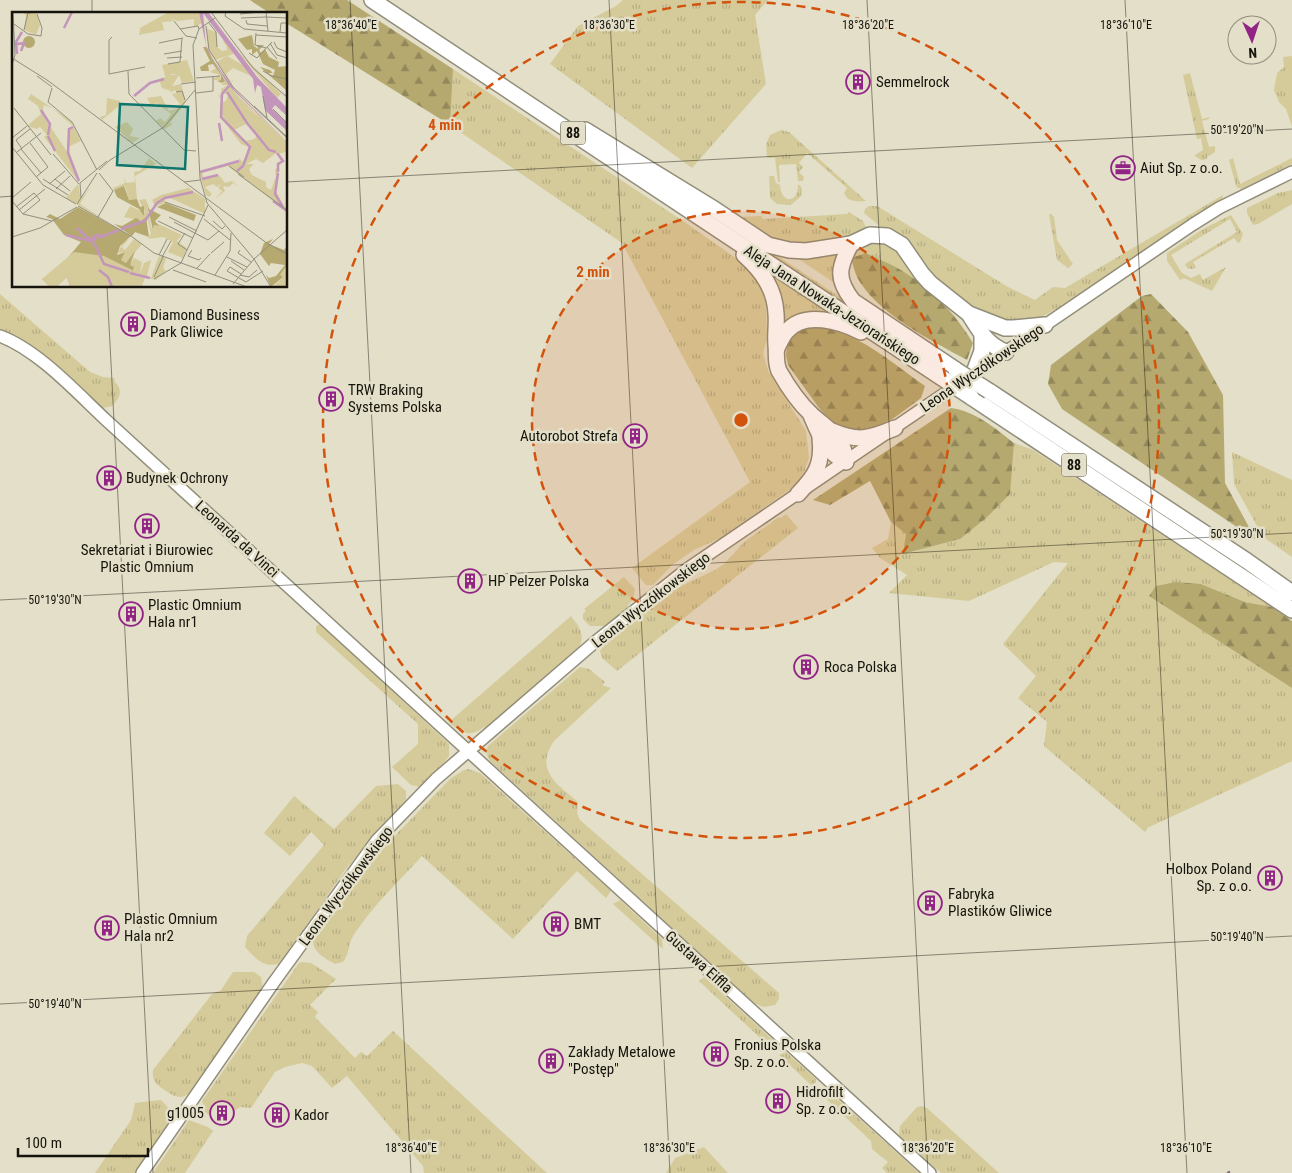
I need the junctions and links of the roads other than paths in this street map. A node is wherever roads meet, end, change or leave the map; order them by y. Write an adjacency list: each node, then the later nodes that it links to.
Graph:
1 (372, 0): 2 (main road, Aleja Jana Nowaka-Jeziorańskiego / 88)
2 (471, 66): 4 (main road, Aleja Jana Nowaka-Jeziorańskiego / 88); 5 (main road)
3 (1292, 172): 8 (street, Leona Wyczółkowskiego)
4 (714, 227): 11 (main road); 12 (main road, Aleja Jana Nowaka-Jeziorańskiego / 88)
5 (851, 244): 6 (main road); 19 (main road, bridge)
6 (968, 314): 7 (main road); 9 (main road)
7 (994, 325): 8 (main road); 13 (main road)
8 (1045, 325): 13 (street, Leona Wyczółkowskiego)
9 (982, 335): 13 (main road); 14 (main road)
10 (0, 336): 21 (street, Leonarda da Vinci)
11 (776, 348): 12 (main road); 16 (main road)
12 (903, 352): 20 (main road, Aleja Jana Nowaka-Jeziorańskiego / 88, bridge)
13 (1006, 352): 14 (street, Leona Wyczółkowskiego)
14 (972, 376): 15 (street, Leona Wyczółkowskiego)
15 (895, 428): 16 (main road); 17 (street, Leona Wyczółkowskiego)
16 (825, 433): 17 (main road); 18 (main road)
17 (846, 462): 18 (street, Leona Wyczółkowskiego)
18 (798, 494): 21 (street, Leona Wyczółkowskiego)
19 (1292, 593)
20 (1292, 610)
21 (469, 750): 22 (street, Leona Wyczółkowskiego); 23 (street, Gustawa Eiffla)
22 (142, 1173)
23 (930, 1173)

